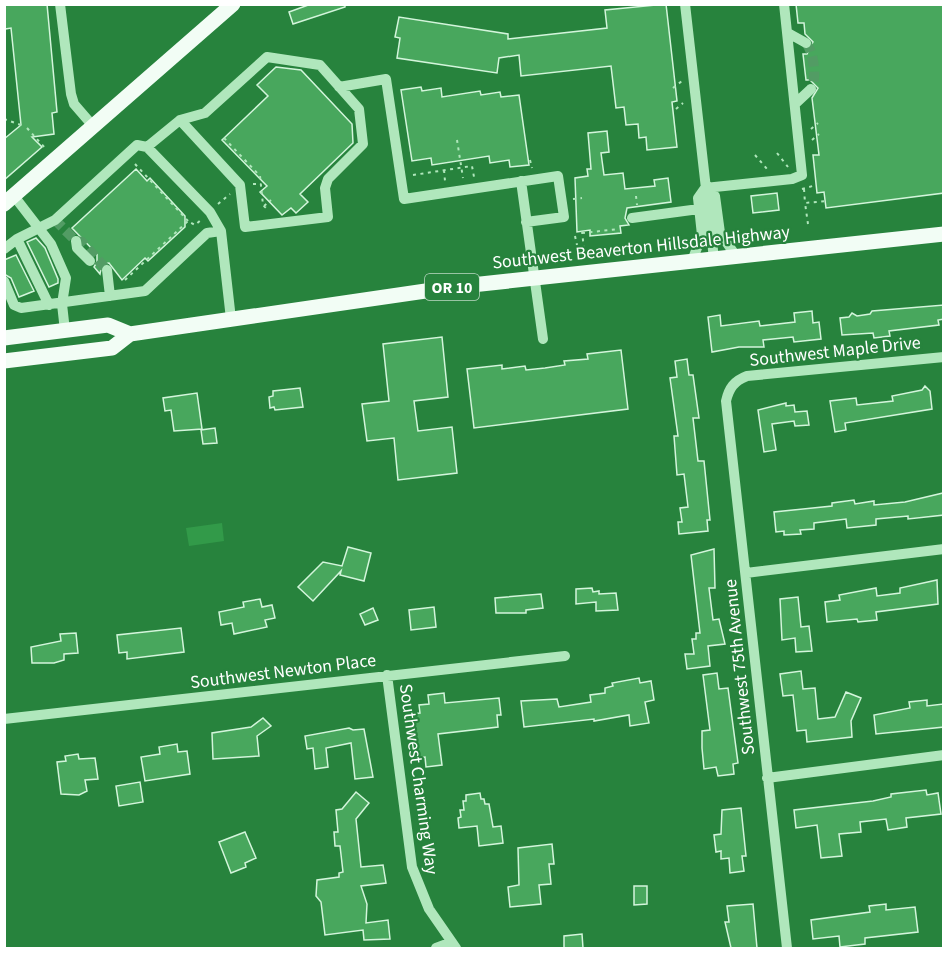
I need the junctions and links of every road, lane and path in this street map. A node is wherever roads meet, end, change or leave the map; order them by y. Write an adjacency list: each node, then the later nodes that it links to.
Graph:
1 (60, 4): 18 (street)
2 (233, 4): 18 (main road)
3 (685, 4): 38 (street)
4 (784, 4): 5 (street)
5 (788, 33): 6 (street); 12 (street)
6 (806, 43)
7 (685, 79): 9 (path)
8 (339, 87): 15 (street); 33 (street); 55 (street)
9 (673, 88)
10 (811, 88): 12 (street)
11 (687, 100): 13 (path)
12 (796, 103): 38 (street)
13 (676, 109)
14 (4, 119): 17 (path)
15 (180, 120): 26 (street); 37 (street)
16 (818, 123): 20 (path)
17 (21, 125)
18 (93, 126): 43 (main road)
19 (27, 128): 25 (path)
20 (807, 131)
21 (819, 134): 24 (path)
22 (224, 138): 36 (path)
23 (457, 140): 30 (path)
24 (808, 143)
25 (43, 146)
26 (147, 147): 51 (street); 57 (street)
27 (777, 153): 31 (path)
28 (530, 160): 32 (path)
29 (138, 167): 53 (path)
30 (461, 167): 33 (path); 34 (path); 40 (path)
31 (789, 170)
32 (532, 171)
33 (401, 177): 40 (street)
34 (475, 179)
35 (522, 182): 40 (street); 54 (street); 54 (street)
36 (261, 184): 37 (path); 48 (path)
37 (240, 185): 51 (path); 55 (street)
38 (705, 188): 50 (street); 67 (street); 68 (street)
39 (804, 189): 47 (path)
40 (465, 190)
41 (636, 196): 49 (path)
42 (582, 198): 45 (path)
43 (9, 200): 57 (street)
44 (271, 200): 48 (path)
45 (569, 200)
46 (826, 201): 47 (path)
47 (805, 203): 56 (path)
48 (264, 206): 55 (path)
49 (640, 207)
50 (699, 209): 52 (street); 70 (street)
51 (210, 212): 53 (path); 59 (street)
52 (632, 218)
53 (188, 221): 74 (path)
54 (526, 222): 72 (street)
55 (280, 223)
56 (808, 224)
57 (41, 228): 62 (street); 76 (street)
58 (619, 229): 66 (path)
59 (221, 231): 75 (street); 78 (street)
60 (944, 234): 67 (main road, Southwest Beaverton Hillsdale Highway / OR 10)
61 (575, 236): 64 (path)
62 (17, 239): 65 (street); 77 (street)
63 (76, 242): 69 (street)
64 (577, 245)
65 (4, 249)
66 (584, 250)
67 (736, 256): 68 (main road, Southwest Beaverton Hillsdale Highway / OR 10)
68 (714, 259): 70 (main road, Southwest Beaverton Hillsdale Highway / OR 10)
69 (90, 261)
70 (692, 261): 72 (main road, Southwest Beaverton Hillsdale Highway / OR 10)
71 (106, 274): 75 (street)
72 (534, 277): 78 (main road, Southwest Beaverton Hillsdale Highway / OR 10); 82 (street)
73 (4, 281): 77 (street)
74 (119, 286)
75 (110, 296): 76 (street)
76 (62, 304): 77 (street); 79 (street)
77 (49, 305)
78 (231, 319): 80 (main road, Southwest Beaverton Hillsdale Highway / OR 10)
79 (65, 331): 80 (main road, Southwest Beaverton Hillsdale Highway / OR 10); 81 (main road, Southwest Beaverton Hillsdale Highway / OR 10)
80 (130, 334): 84 (main road, Southwest Beaverton Hillsdale Highway / OR 10)
81 (4, 338)
82 (543, 339)
83 (944, 357): 85 (street, Southwest Maple Drive)
84 (4, 361)
85 (733, 384): 87 (street, Southwest 75th Avenue)
86 (944, 549): 87 (street)
87 (746, 573): 92 (street, Southwest 75th Avenue)
88 (565, 656): 89 (street, Southwest Newton Place)
89 (387, 675): 90 (street, Southwest Newton Place); 93 (street, Southwest Charming Way)
90 (4, 719)
91 (944, 755): 92 (street)
92 (767, 778): 95 (street, Southwest 75th Avenue)
93 (454, 945): 94 (street)
94 (436, 948)
95 (787, 948)

